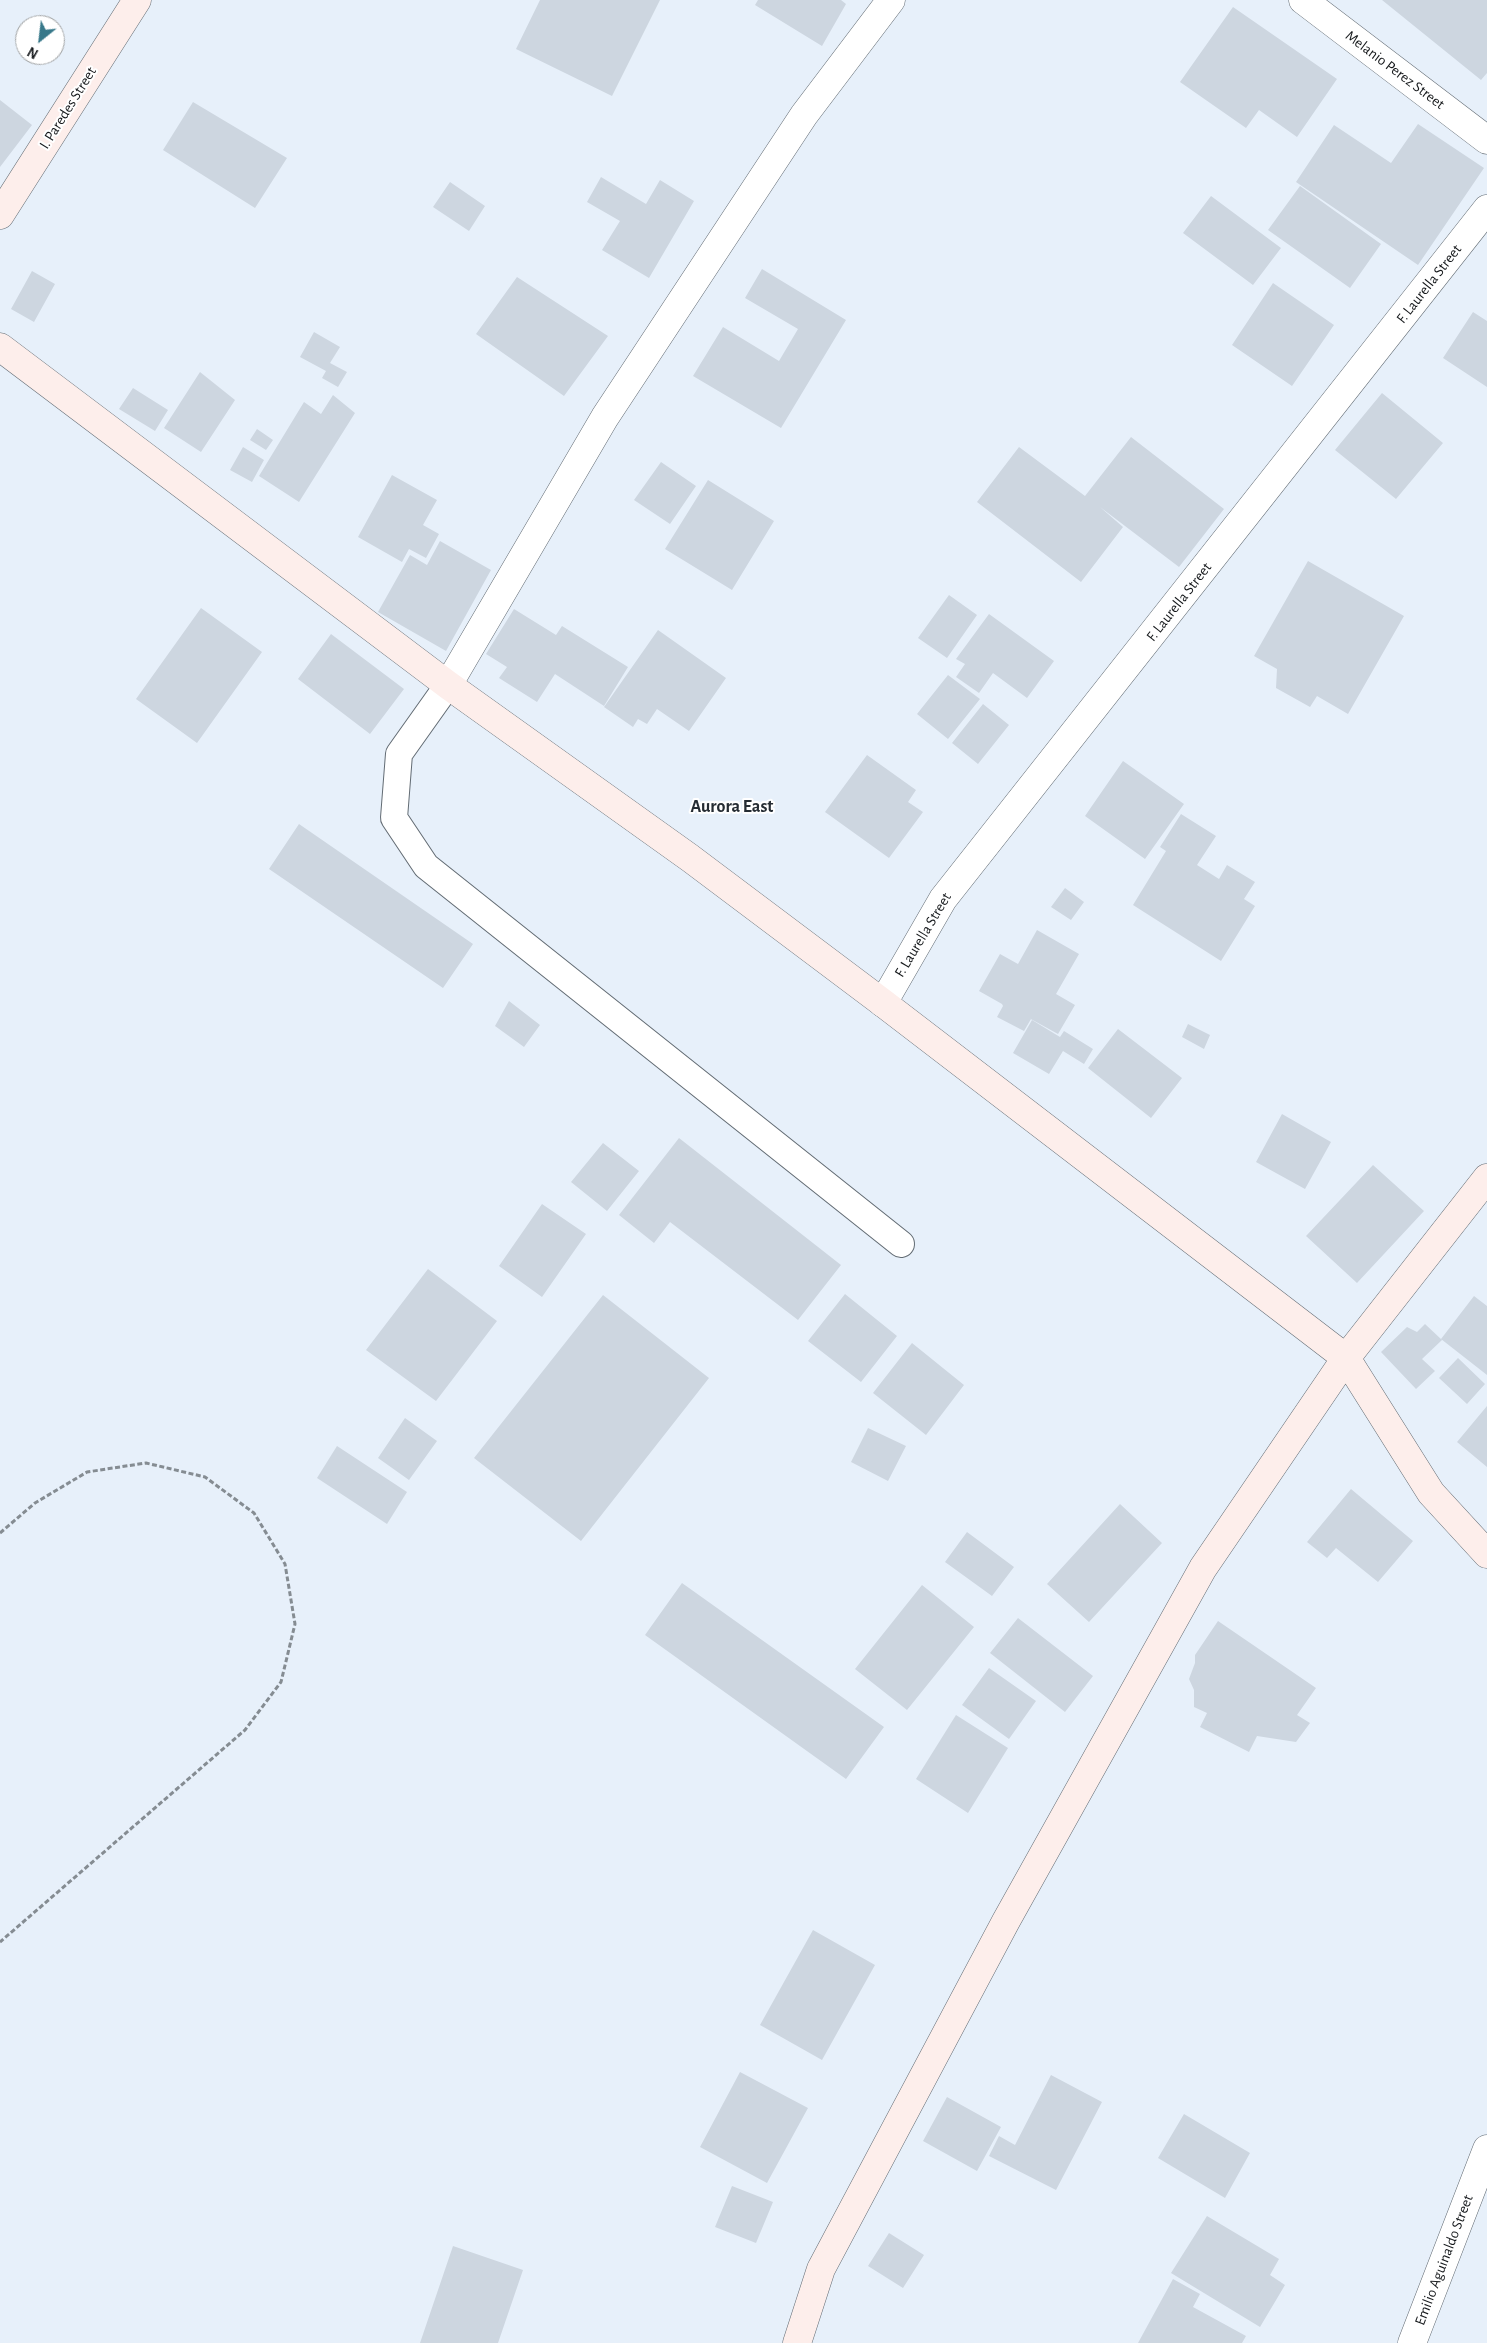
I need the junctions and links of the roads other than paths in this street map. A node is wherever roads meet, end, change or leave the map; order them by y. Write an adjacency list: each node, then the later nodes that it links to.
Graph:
1 (137, 0): 6 (street, I. Paredes Street)
2 (891, 0): 8 (street)
3 (1303, 0): 4 (street, Melanio Perez Street)
4 (1487, 140)
5 (1487, 210): 9 (street, F. Laurella Street)
6 (0, 215)
7 (0, 347): 8 (street)
8 (448, 685): 9 (street); 11 (lane)
9 (883, 1004): 12 (street)
10 (1487, 1178): 12 (street)
11 (901, 1244)
12 (1346, 1358): 13 (street); 15 (street)
13 (1487, 1554)
14 (1487, 2149): 16 (street, Emilio Aguinaldo Street)
15 (797, 2343)
16 (1412, 2343)

